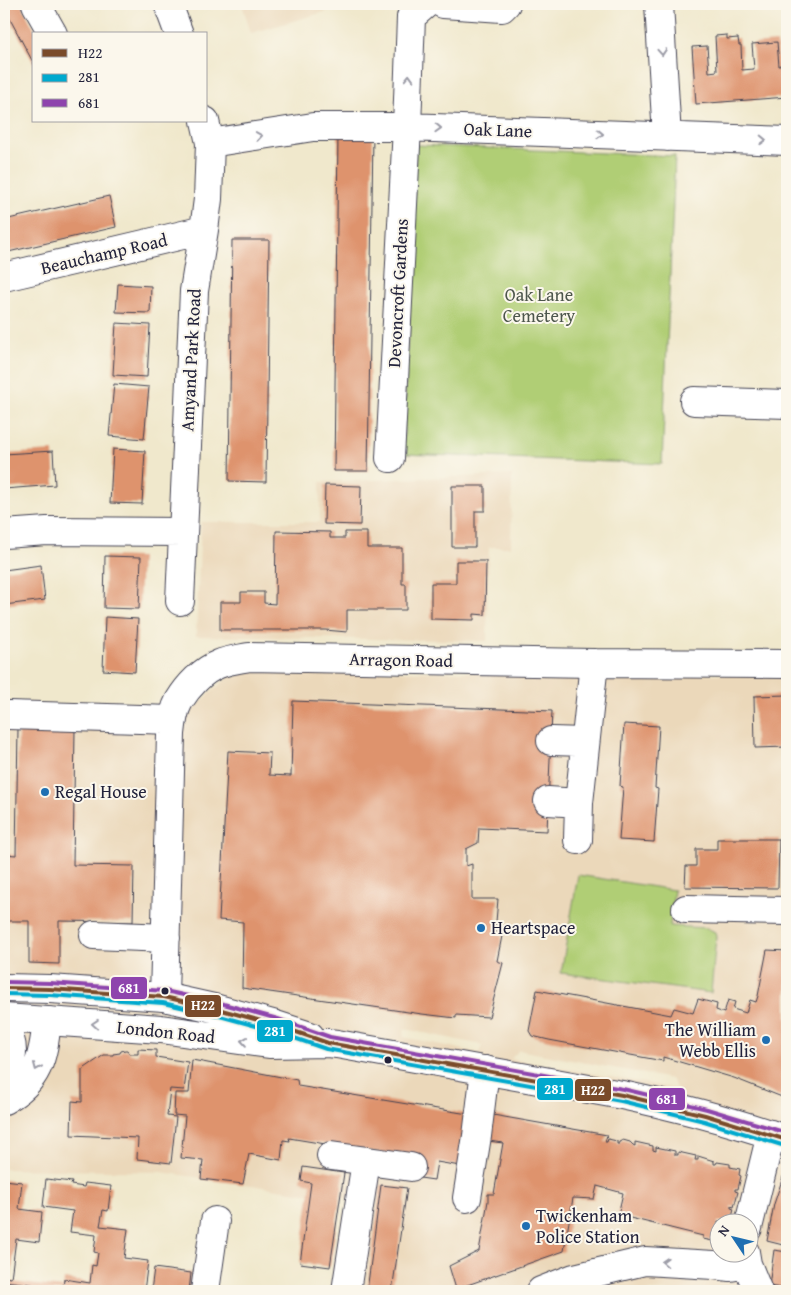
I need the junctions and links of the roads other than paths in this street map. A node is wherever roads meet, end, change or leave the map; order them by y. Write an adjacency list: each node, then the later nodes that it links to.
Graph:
1 (168, 4): 8 (street)
2 (426, 4): 9 (street, Devoncroft Gardens, one-way to 2)
3 (443, 4): 4 (street)
4 (506, 4)
5 (659, 4): 11 (street, one-way to 11)
6 (41, 5): 7 (street)
7 (52, 32)
8 (178, 32)
9 (407, 127): 10 (street, Oak Lane, one-way to 9); 11 (street, Oak Lane, one-way to 11); 17 (street, Devoncroft Gardens)
10 (208, 132): 13 (street, Amyand Park Road)
11 (667, 137): 12 (street, Oak Lane, one-way to 12)
12 (787, 141)
13 (204, 230): 14 (street, Beauchamp Road); 18 (street, Amyand Park Road)
14 (4, 277)
15 (694, 401): 16 (street)
16 (787, 404)
17 (390, 458)
18 (183, 532): 19 (street); 20 (street, Amyand Park Road)
19 (4, 534)
20 (180, 600)
21 (594, 663): 22 (street, Arragon Road); 24 (street, Arragon Road); 26 (street)
22 (787, 664)
23 (8, 715): 24 (street)
24 (173, 720): 33 (street, Arragon Road)
25 (551, 741): 26 (street)
26 (585, 742): 28 (street)
27 (548, 801): 28 (street)
28 (579, 803): 29 (street)
29 (578, 840)
30 (686, 909): 31 (street)
31 (787, 911)
32 (94, 935): 33 (street)
33 (166, 938): 36 (street, Arragon Road)
34 (4, 988): 35 (street, London Road)
35 (50, 989): 36 (street, London Road); 38 (street)
36 (164, 997): 40 (street, Arragon Road); 41 (street, London Road)
37 (4, 1018): 38 (street, London Road)
38 (47, 1021): 40 (street, London Road, one-way to 38); 44 (street, one-way to 44)
39 (4, 1026): 43 (street)
40 (161, 1029): 41 (street, London Road, one-way to 40)
41 (328, 1043): 42 (street, London Road)
42 (485, 1070): 45 (street, London Road); 49 (street)
43 (4, 1083)
44 (4, 1100)
45 (779, 1137): 50 (street)
46 (331, 1156): 47 (street)
47 (366, 1161): 48 (street); 55 (street)
48 (411, 1167)
49 (467, 1198)
50 (753, 1212)
51 (215, 1221): 54 (street)
52 (739, 1262): 56 (street, one-way to 56)
53 (747, 1262): 57 (street)
54 (205, 1291)
55 (346, 1291)
56 (541, 1291)
57 (758, 1291)

